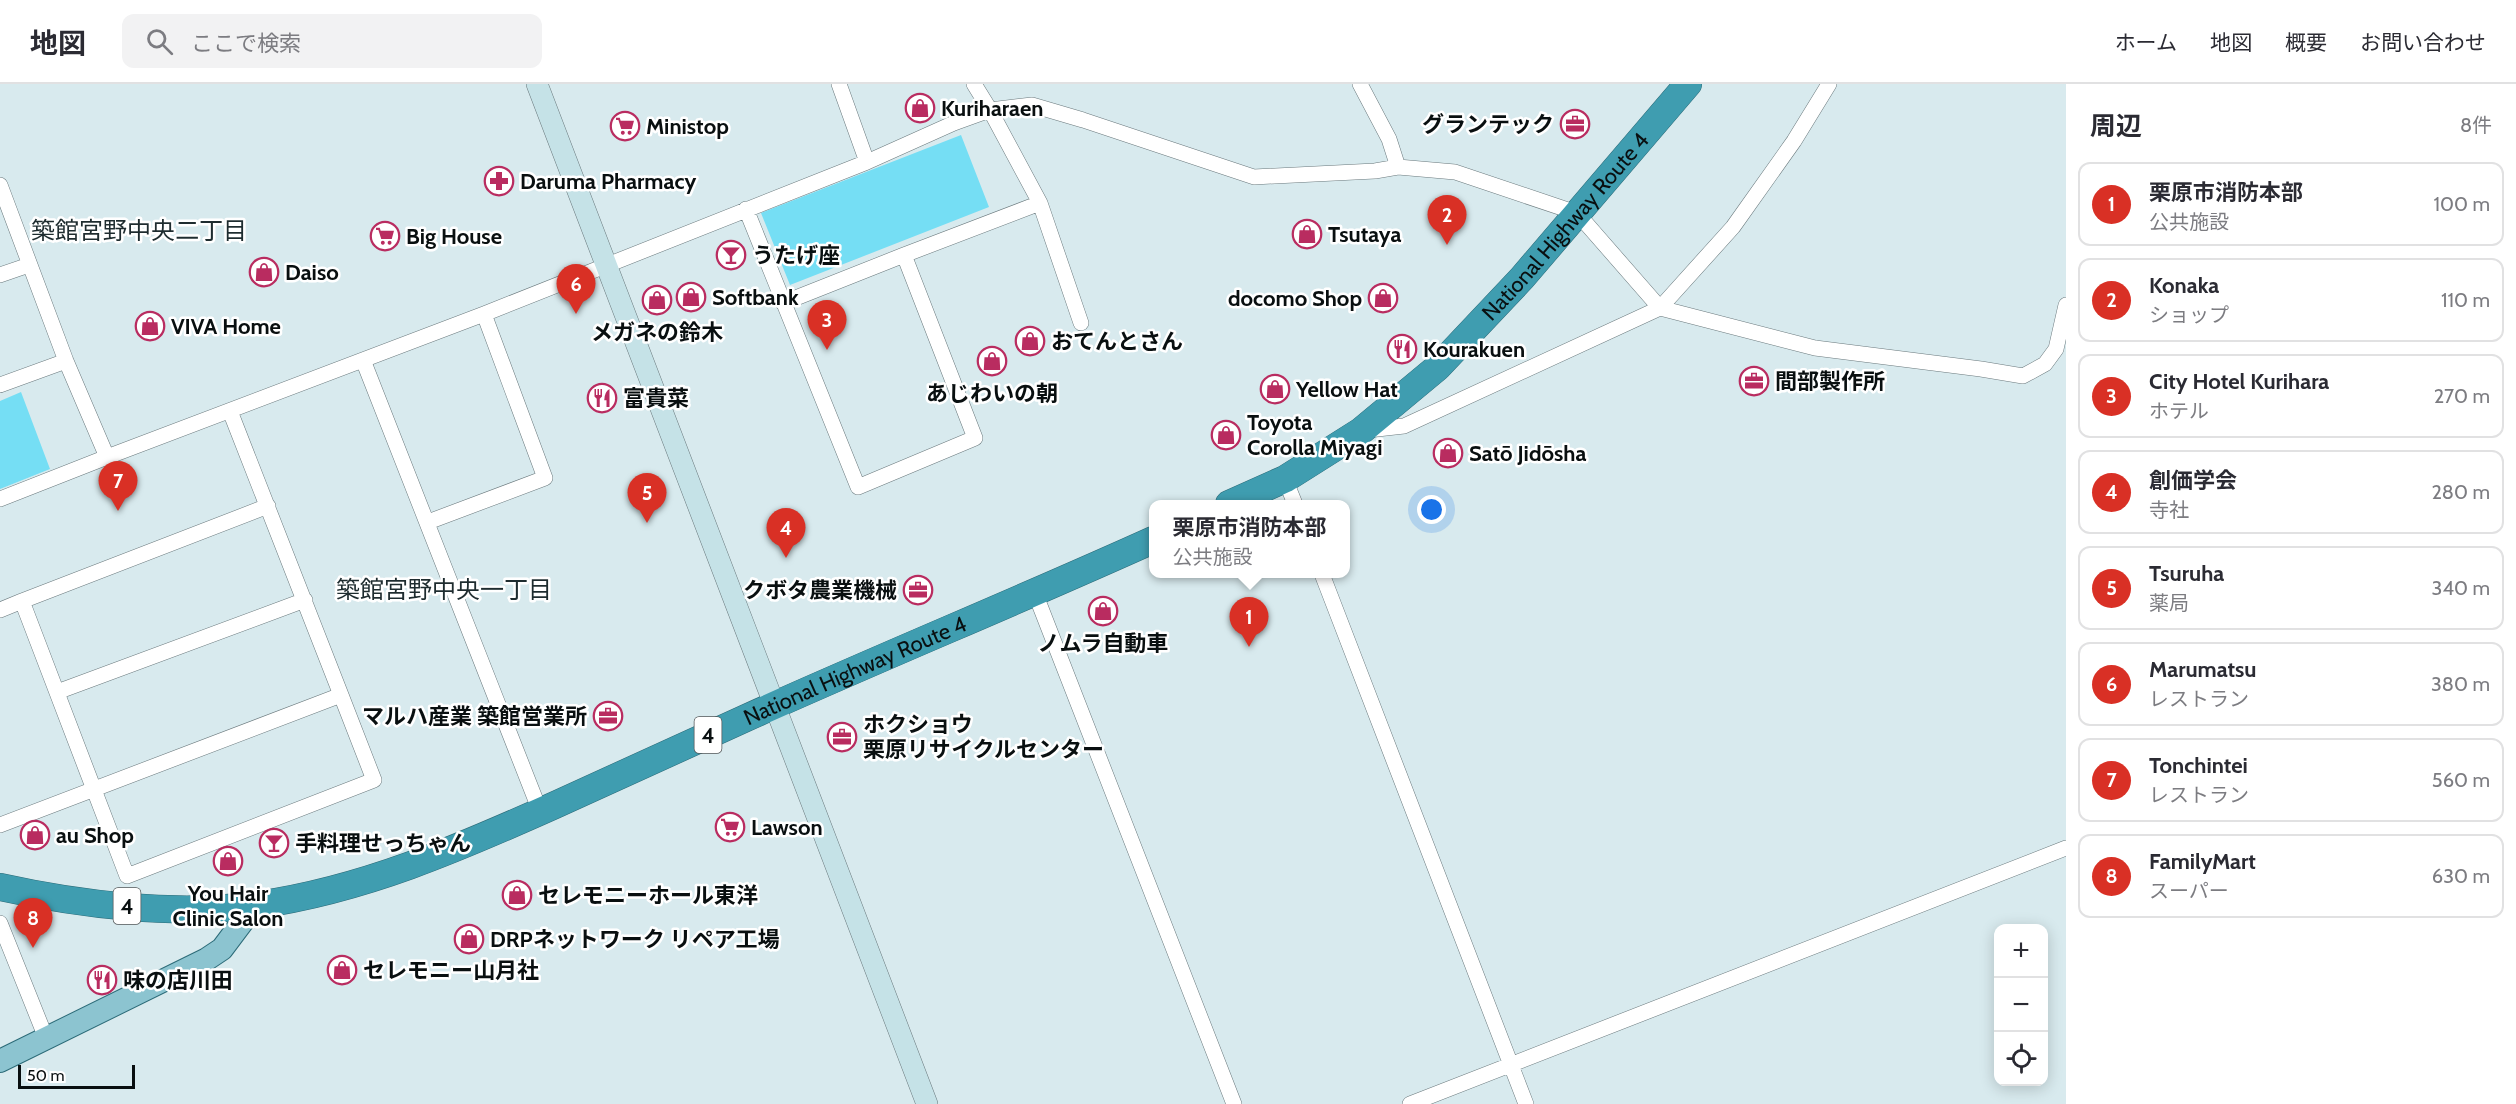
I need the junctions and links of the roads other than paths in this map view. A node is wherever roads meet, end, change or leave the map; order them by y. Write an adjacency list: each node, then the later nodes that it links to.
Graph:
1 (537, 84): 15 (street)
2 (839, 84): 8 (street)
3 (974, 84): 7 (street)
4 (1360, 84): 9 (street)
5 (1688, 84): 13 (highway, National Highway Route 4)
6 (1829, 84): 20 (street)
7 (990, 110): 8 (street); 9 (street); 11 (street)
8 (867, 162): 12 (street)
9 (1398, 167): 13 (street)
10 (0, 185): 16 (street)
11 (1040, 203): 14 (street); 22 (street)
12 (746, 209): 15 (street); 18 (street)
13 (1577, 213): 20 (street); 28 (highway, National Highway Route 4)
14 (904, 255): 18 (street); 18 (street)
15 (606, 264): 21 (street); 44 (street)
16 (29, 265): 17 (street); 25 (street)
17 (0, 275)
18 (783, 303)
19 (2066, 305): 23 (street)
20 (1660, 308): 23 (street); 28 (street)
21 (484, 314): 24 (street); 35 (street)
22 (1081, 322)
23 (2061, 354)
24 (363, 360): 27 (street); 35 (street)
25 (66, 361): 26 (street); 29 (street)
26 (0, 385)
27 (230, 411): 29 (street); 34 (street)
28 (1361, 431): 30 (highway, National Highway Route 4)
29 (107, 457): 31 (street)
30 (1285, 479): 32 (highway, National Highway Route 4); 33 (street)
31 (0, 499)
32 (1238, 500)
33 (1293, 500)
34 (268, 506): 39 (street); 40 (street)
35 (428, 522): 46 (street)
36 (1149, 542): 38 (highway, National Highway Route 4 / 4)
37 (1324, 578): 54 (street)
38 (1035, 593): 44 (highway, National Highway Route 4 / 4); 56 (street)
39 (305, 600): 42 (street); 43 (street)
40 (22, 601): 41 (street); 42 (street)
41 (0, 610)
42 (57, 692): 45 (street)
43 (341, 695): 45 (street); 45 (street)
44 (776, 705): 46 (highway, National Highway Route 4 / 4); 55 (street)
45 (93, 790): 47 (street)
46 (540, 812): 50 (highway, National Highway Route 4 / 4)
47 (0, 825)
48 (2066, 848): 54 (street)
49 (0, 886): 50 (highway, National Highway Route 4 / 4)
50 (255, 905): 52 (main road)
51 (0, 923): 52 (street)
52 (45, 1038): 53 (main road)
53 (0, 1060)
54 (1510, 1063): 57 (street); 58 (street)
55 (927, 1104)
56 (1234, 1104)
57 (1410, 1104)
58 (1526, 1104)

